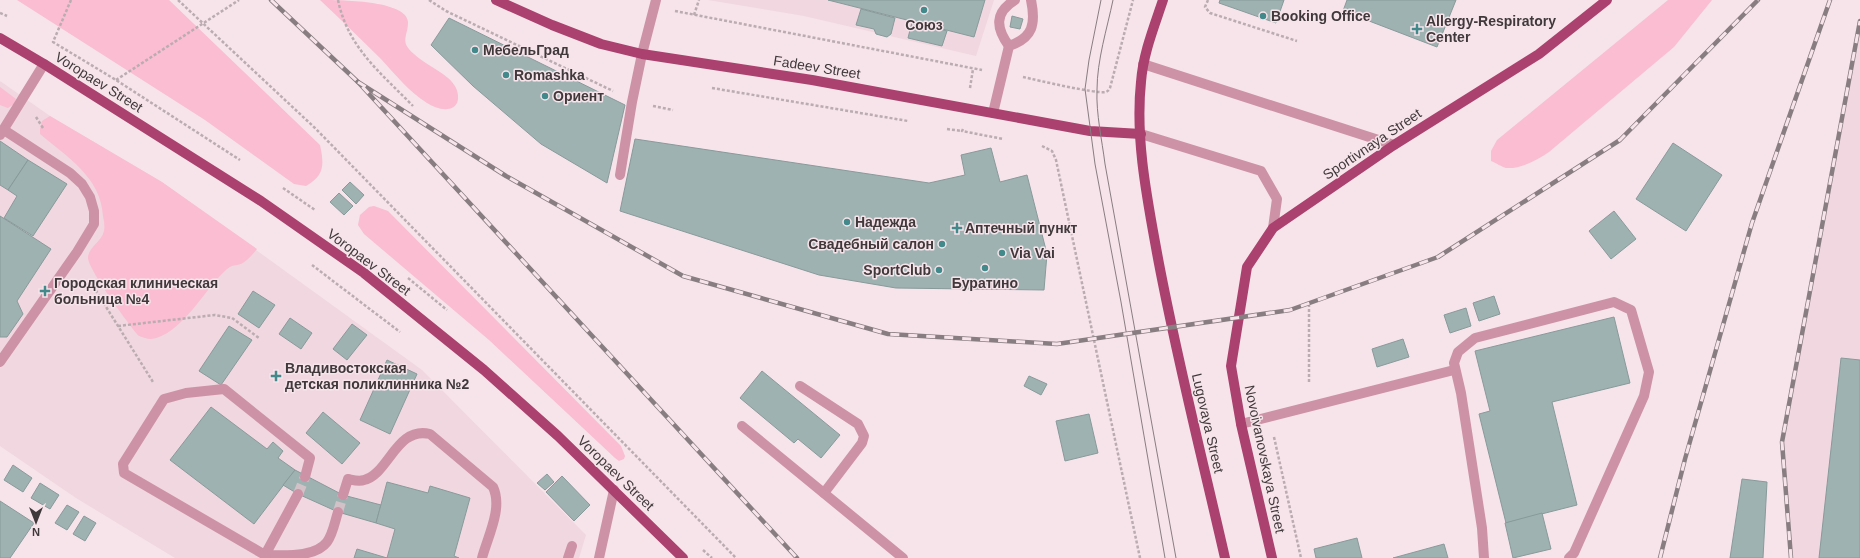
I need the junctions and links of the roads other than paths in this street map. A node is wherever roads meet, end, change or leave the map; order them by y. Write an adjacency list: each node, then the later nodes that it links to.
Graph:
1 (496, 0): 9 (main road, Fadeev Street)
2 (1015, 0): 8 (lane)
3 (1031, 0): 8 (lane)
4 (1162, 0): 11 (main road)
5 (1607, 0): 15 (main road, Sportivnaya Street)
6 (655, 4): 9 (lane)
7 (0, 38): 10 (main road, Voropaev Street)
8 (1009, 46): 12 (lane)
9 (642, 54): 12 (main road, Fadeev Street); 16 (lane)
10 (44, 64): 13 (lane); 25 (main road, Voropaev Street)
11 (1143, 64): 14 (main road); 15 (lane)
12 (993, 113): 14 (main road, Fadeev Street)
13 (2, 133): 18 (lane)
14 (1141, 134): 17 (lane); 37 (main road, Lugovaya Street)
15 (1394, 145): 17 (main road, Sportivnaya Street)
16 (620, 176)
17 (1273, 228): 19 (main road, Sportivnaya Street)
18 (0, 362)
19 (1231, 366): 22 (main road, Novoivanovskaya Street)
20 (1454, 370): 22 (lane); 39 (lane); 40 (lane)
21 (800, 386): 26 (lane)
22 (1241, 424): 38 (main road, Novoivanovskaya Street)
23 (742, 426): 26 (lane)
24 (305, 477): 31 (lane)
25 (614, 490): 34 (lane); 35 (main road, Voropaev Street)
26 (824, 493): 36 (lane)
27 (298, 494): 31 (lane)
28 (344, 494): 32 (lane)
29 (338, 512): 31 (lane)
30 (572, 546): 33 (lane)
31 (266, 556)
32 (482, 558)
33 (568, 558)
34 (599, 558)
35 (683, 558)
36 (903, 558)
37 (1225, 558)
38 (1272, 558)
39 (1484, 558)
40 (1569, 558)

